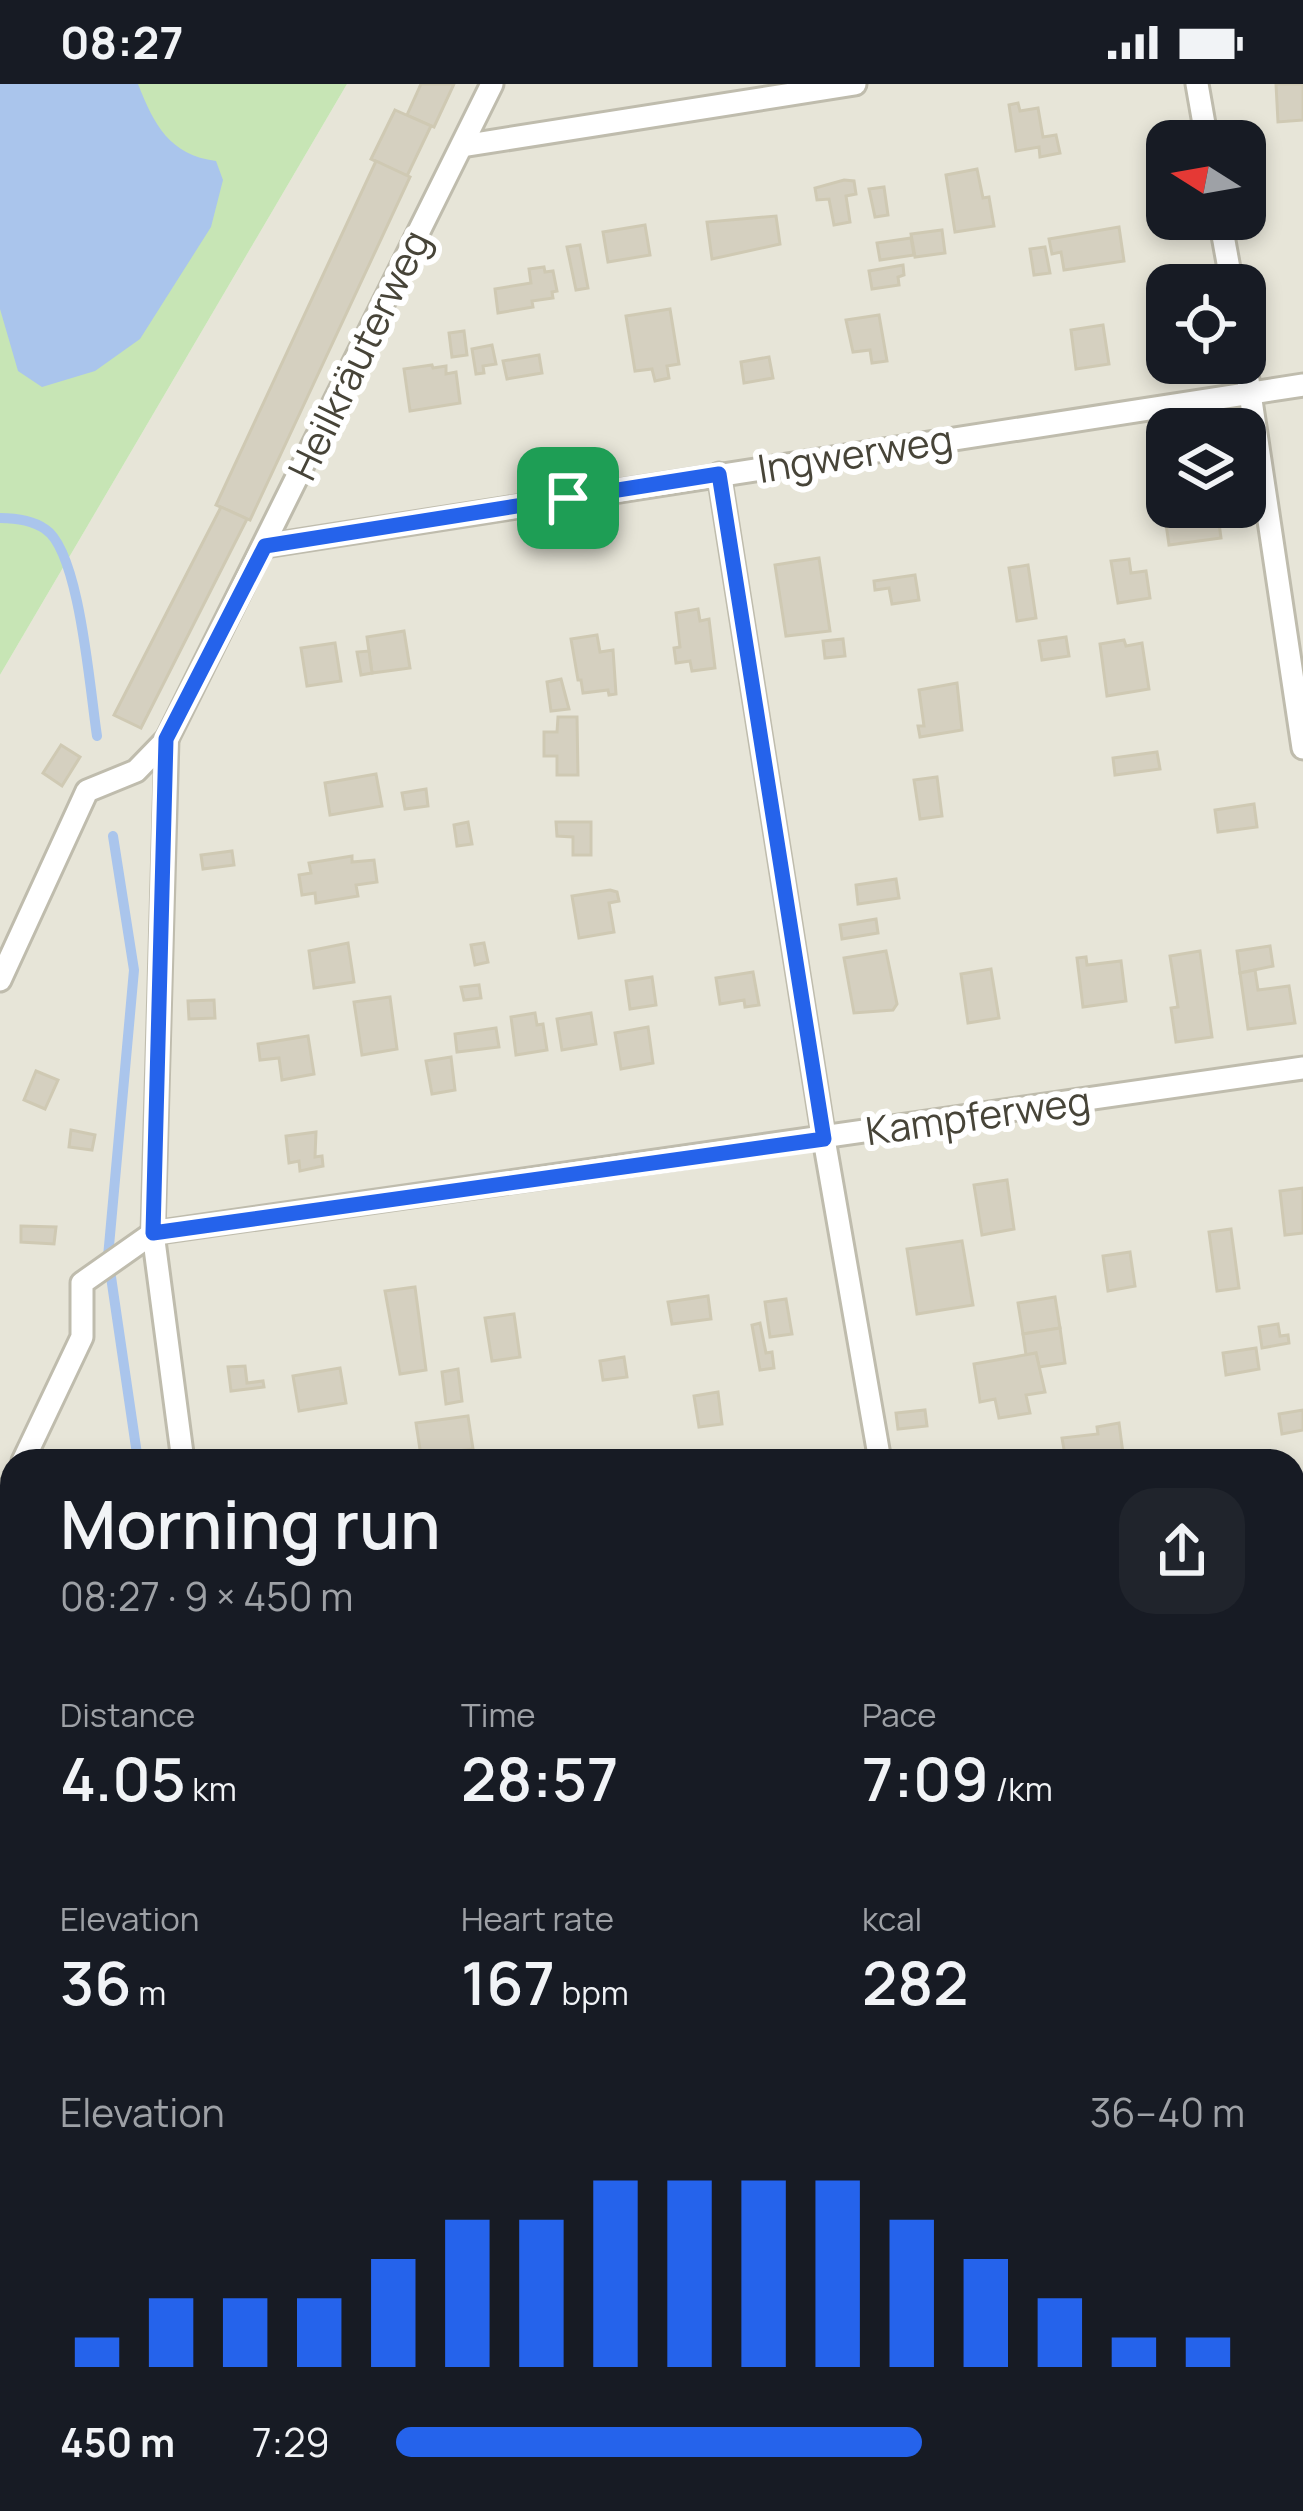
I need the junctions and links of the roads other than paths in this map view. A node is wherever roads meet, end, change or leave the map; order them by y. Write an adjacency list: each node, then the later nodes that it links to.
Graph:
1 (492, 84): 5 (lane, Heilkräuterweg)
2 (855, 84): 5 (lane)
3 (1197, 84): 4 (lane)
4 (1203, 120)
5 (462, 146): 10 (lane, Heilkräuterweg)
6 (1249, 384): 8 (lane)
7 (1303, 385): 8 (lane, Ingwerweg)
8 (1251, 393): 9 (lane, Ingwerweg); 12 (lane)
9 (719, 474): 10 (lane, Ingwerweg); 15 (lane)
10 (265, 546): 11 (lane, Heilkräuterweg)
11 (166, 739): 13 (lane, Heilkräuterweg); 16 (lane)
12 (1303, 744)
13 (0, 980)
14 (1303, 1068): 15 (lane, Kampferweg)
15 (824, 1139): 16 (lane, Kampferweg); 19 (lane)
16 (153, 1233): 17 (lane); 18 (lane)
17 (29, 1449)
18 (181, 1449)
19 (878, 1449)

